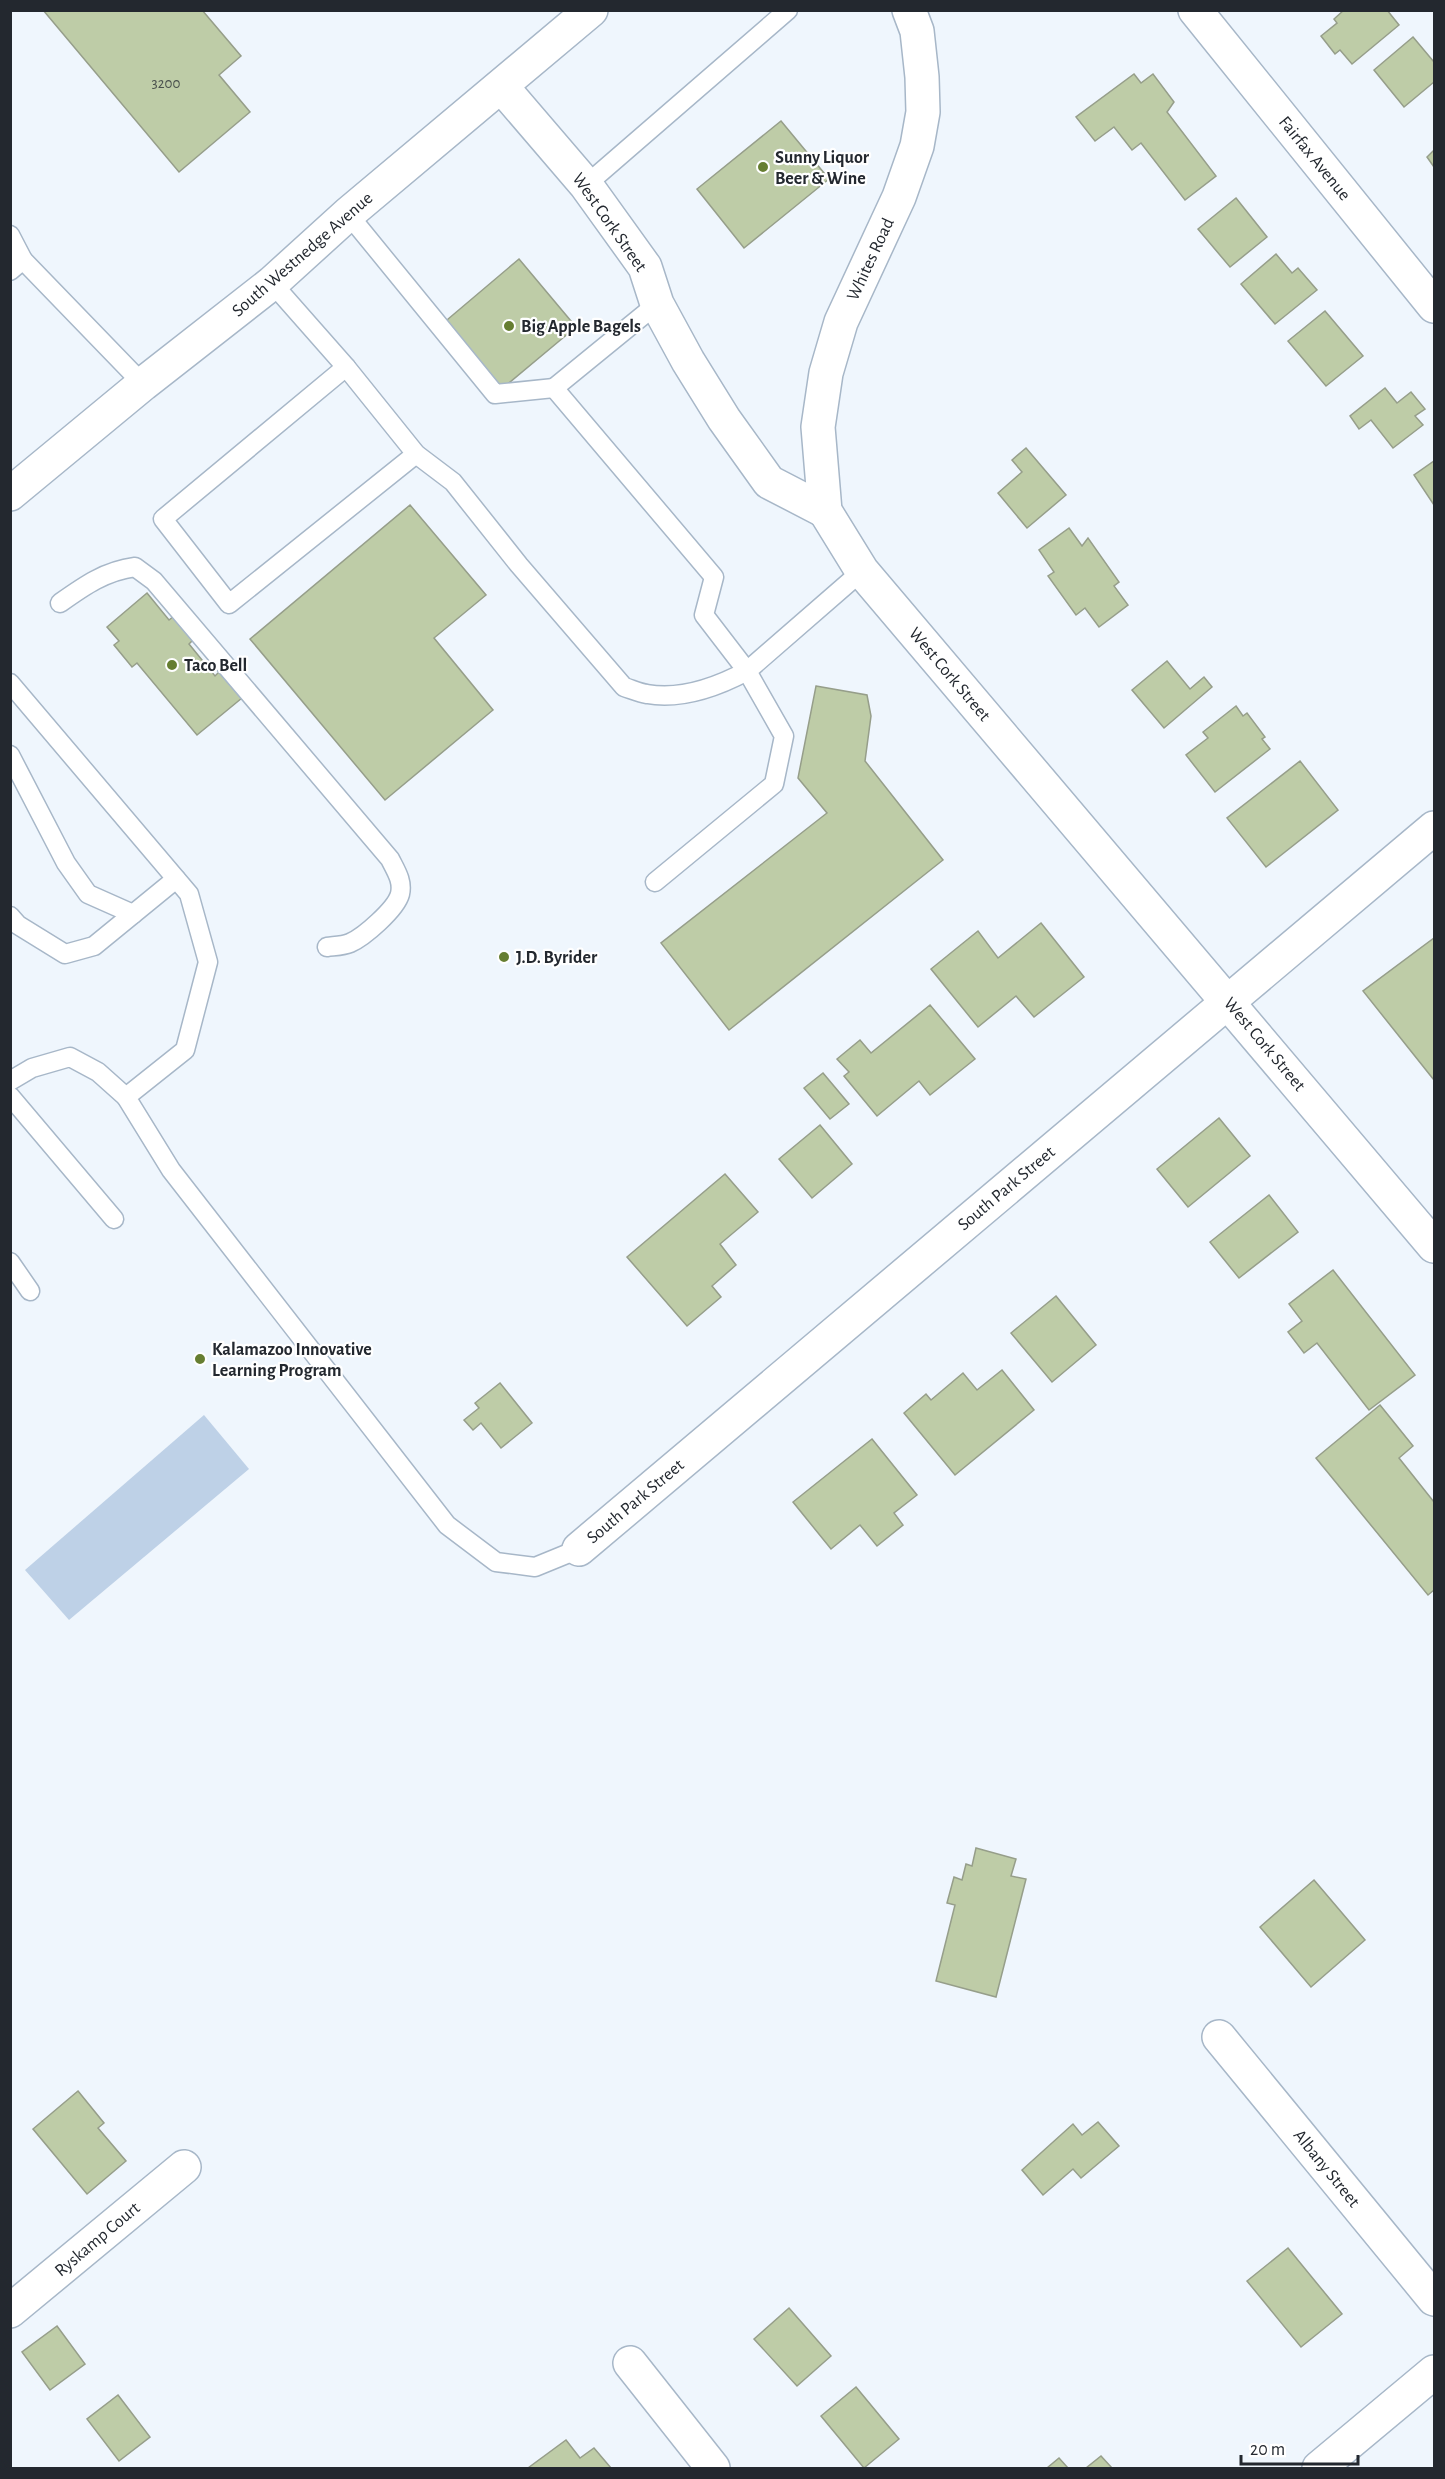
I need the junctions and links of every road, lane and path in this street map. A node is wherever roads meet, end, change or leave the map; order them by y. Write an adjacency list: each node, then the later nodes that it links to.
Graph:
1 (591, 10): 5 (street, South Westnedge Avenue)
2 (788, 10): 6 (lane)
3 (909, 10): 18 (street, Whites Road)
4 (1195, 10): 12 (street, Fairfax Avenue)
5 (502, 87): 6 (street, West Cork Street); 7 (street, South Westnedge Avenue)
6 (586, 185): 11 (street, West Cork Street)
7 (348, 214): 10 (street, South Westnedge Avenue); 15 (lane)
8 (10, 235): 9 (lane)
9 (17, 266): 14 (lane)
10 (272, 283): 13 (lane); 14 (street, South Westnedge Avenue)
11 (657, 304): 15 (lane); 18 (street, West Cork Street)
12 (1434, 306)
13 (346, 367): 16 (lane); 16 (lane)
14 (142, 384): 17 (street, South Westnedge Avenue)
15 (554, 388): 21 (lane)
16 (416, 454): 21 (lane)
17 (10, 494)
18 (825, 511): 19 (street, West Cork Street)
19 (862, 571): 21 (lane); 30 (street, West Cork Street)
20 (60, 603): 29 (lane)
21 (747, 671): 26 (lane)
22 (10, 683): 25 (lane)
23 (10, 755): 27 (lane)
24 (1434, 828): 30 (street, South Park Street)
25 (176, 879): 27 (lane); 33 (lane)
26 (655, 882)
27 (133, 914): 28 (lane)
28 (10, 916)
29 (327, 947)
30 (1229, 1001): 35 (street, West Cork Street); 38 (street, South Park Street)
31 (10, 1081): 33 (lane)
32 (10, 1096): 34 (lane)
33 (126, 1097): 38 (lane)
34 (114, 1219)
35 (1434, 1246)
36 (10, 1262): 37 (lane)
37 (30, 1291)
38 (579, 1549)
39 (1219, 2037): 41 (street, Albany Street)
40 (184, 2167): 42 (street, Ryskamp Court)
41 (1434, 2299)
42 (10, 2311)
43 (630, 2363): 45 (street)
44 (1434, 2372): 46 (street)
45 (713, 2469)
46 (1319, 2469)

